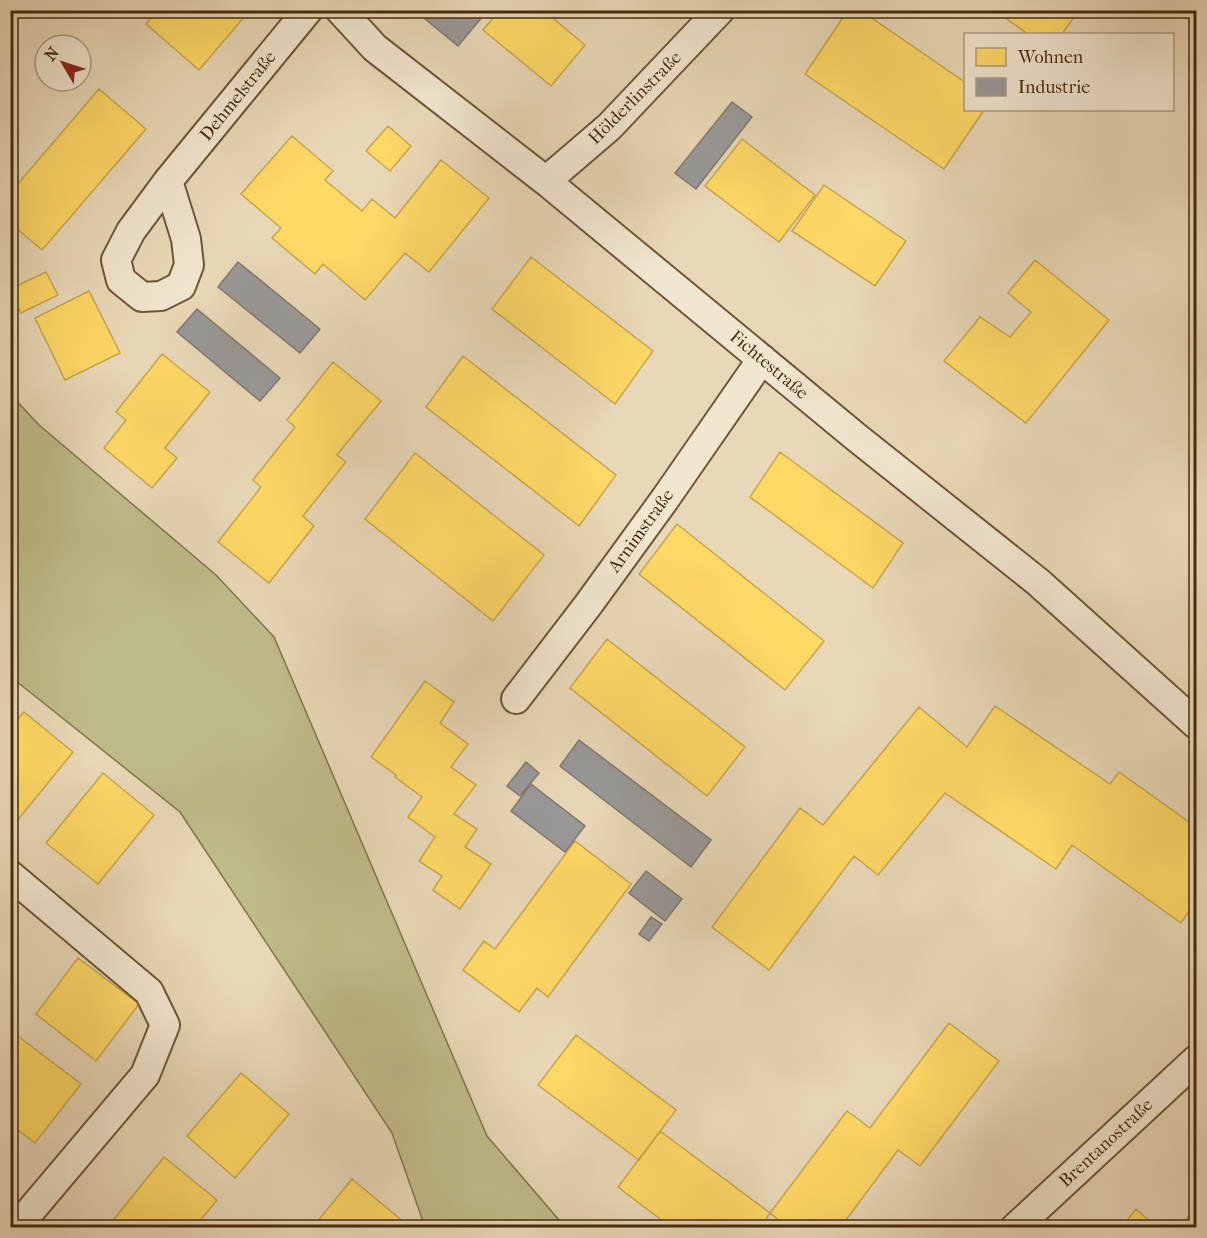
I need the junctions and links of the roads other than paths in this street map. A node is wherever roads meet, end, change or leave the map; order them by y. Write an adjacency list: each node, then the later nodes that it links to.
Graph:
1 (308, 10): 4 (street, Dehmelstraße)
2 (340, 10): 5 (street, Fichtestraße)
3 (720, 10): 5 (street, Hölderlinstraße)
4 (168, 181)
5 (546, 181): 6 (street, Fichtestraße)
6 (762, 359): 7 (street, Arnimstraße); 8 (street, Fichtestraße)
7 (516, 699)
8 (1197, 724)
9 (10, 875): 11 (street)
10 (1197, 1059): 12 (street, Brentanostraße)
11 (16, 1227)
12 (1015, 1227)

